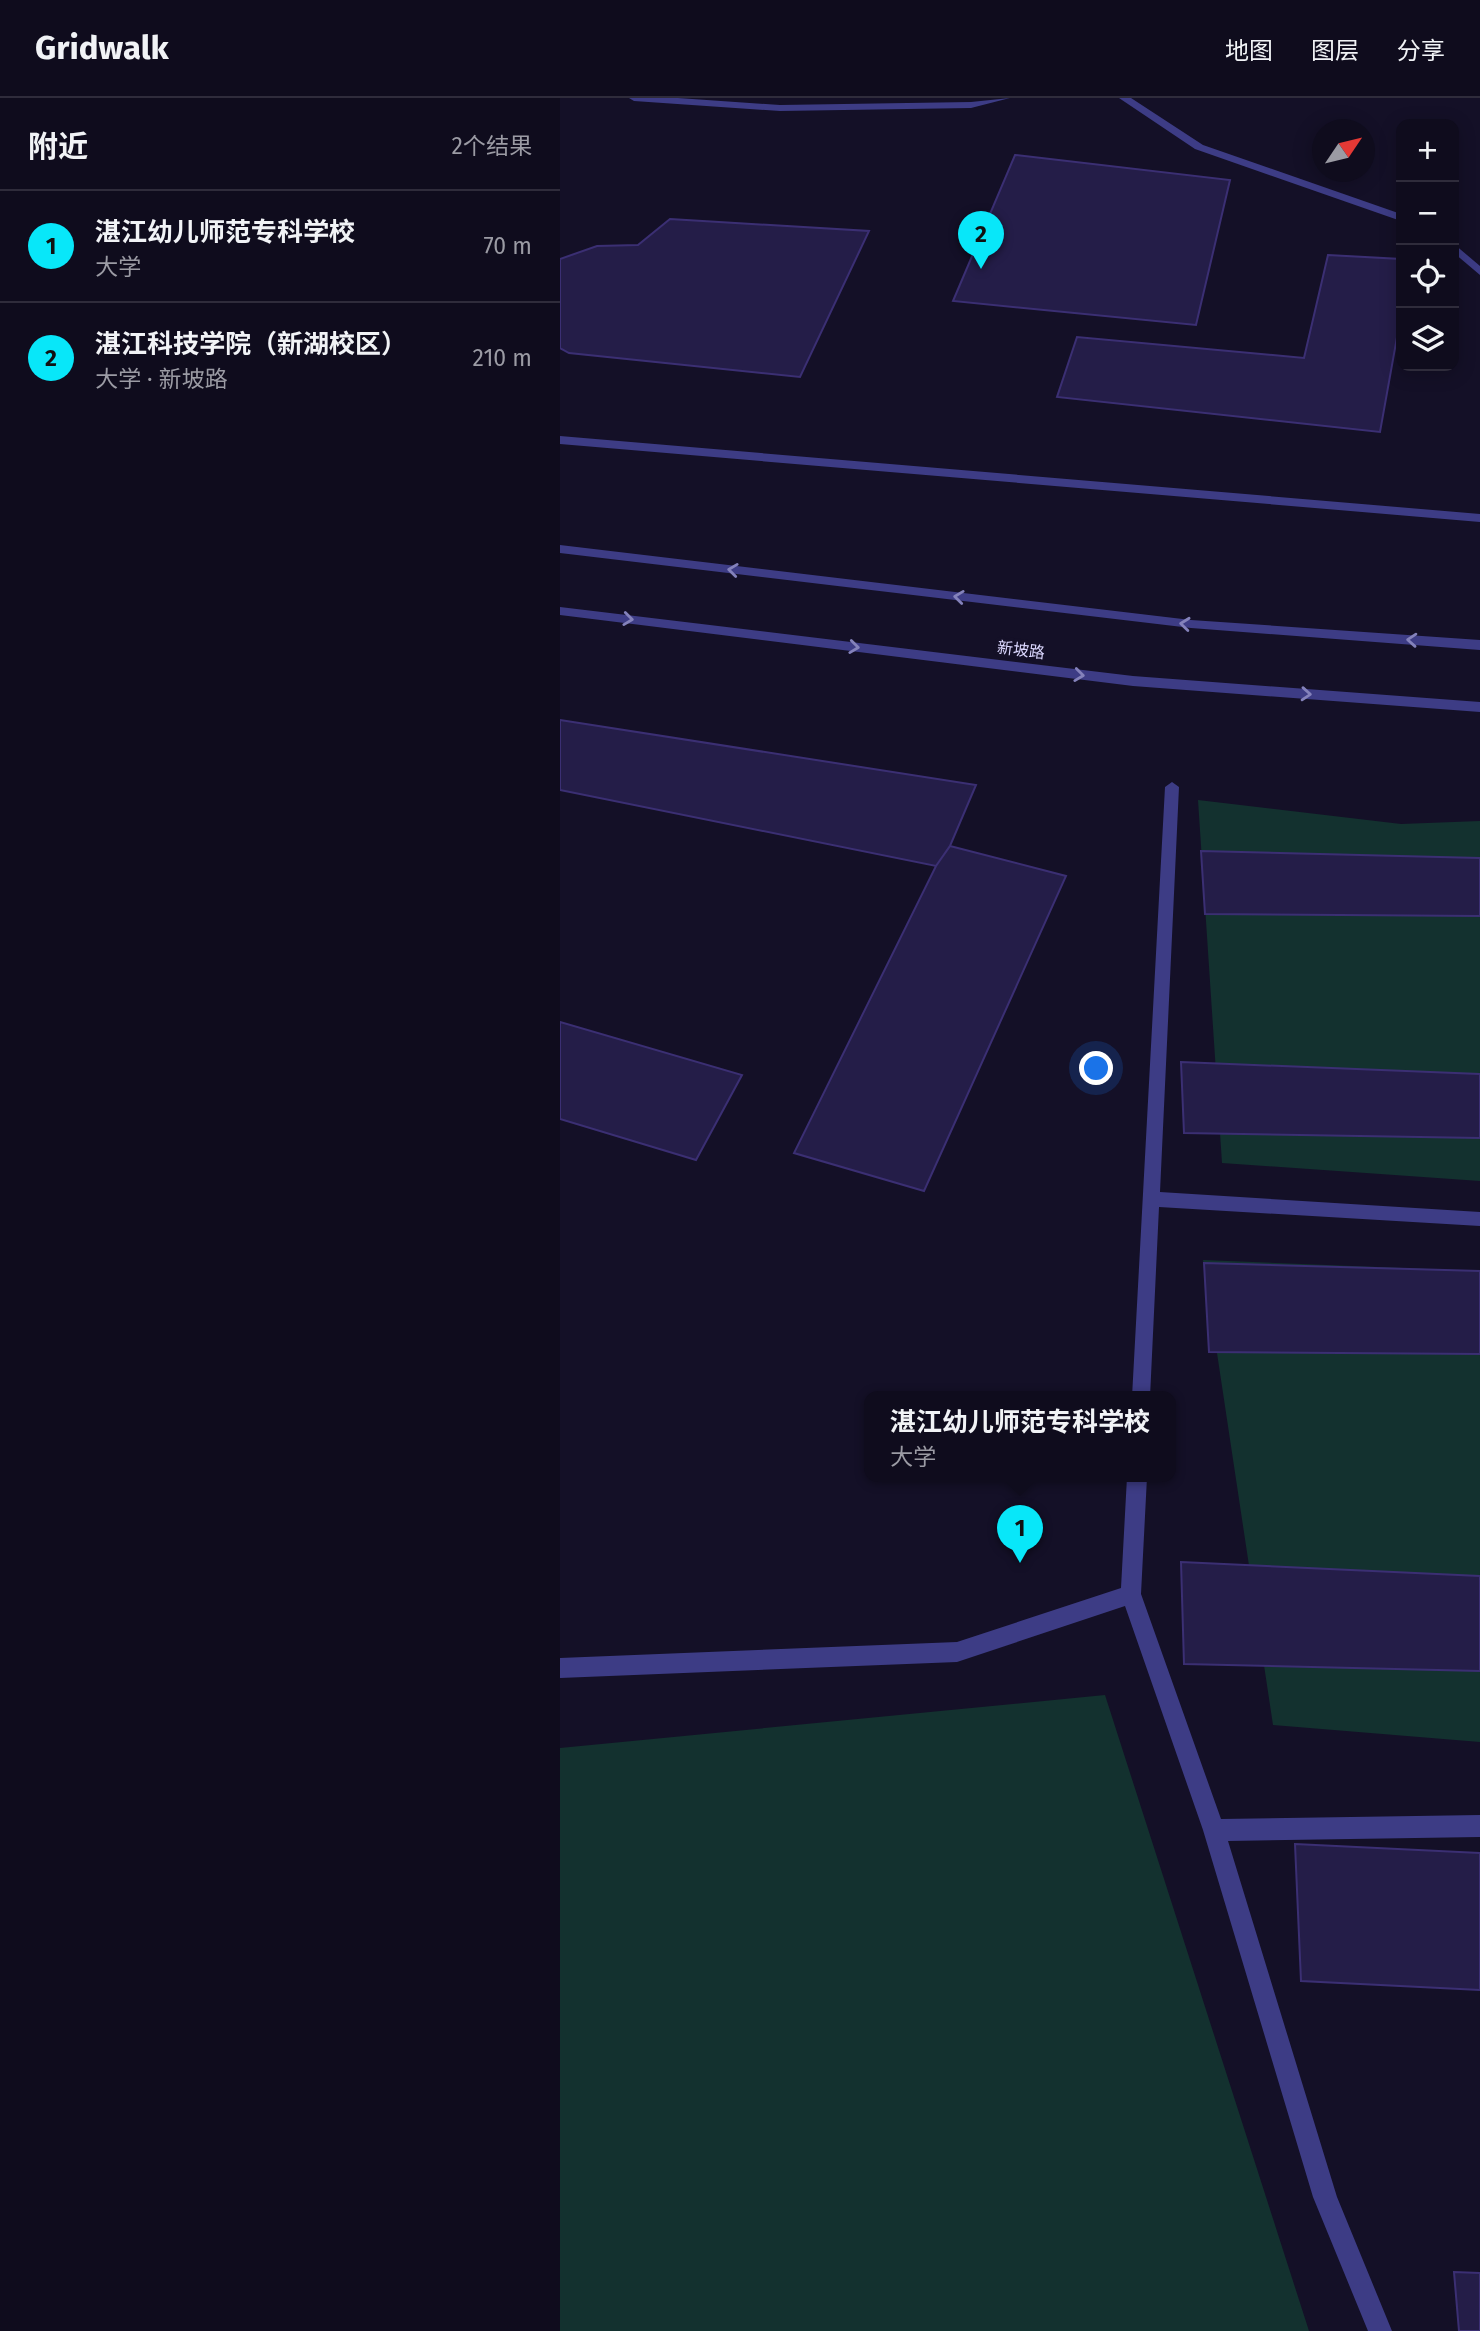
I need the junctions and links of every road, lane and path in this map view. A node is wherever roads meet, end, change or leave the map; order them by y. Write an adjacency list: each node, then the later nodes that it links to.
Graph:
1 (634, 98): 2 (street)
2 (1005, 98)
3 (1124, 98): 4 (street)
4 (1396, 216)
5 (1459, 252): 6 (street)
6 (1480, 272)
7 (560, 440): 8 (street)
8 (1480, 518)
9 (560, 549): 11 (street, one-way to 9)
10 (560, 611): 12 (street, 新坡路, one-way to 12)
11 (1480, 645)
12 (1480, 707)
13 (1172, 787): 14 (street)
14 (1151, 1199): 15 (street); 16 (street)
15 (1480, 1219)
16 (1141, 1391)
17 (1137, 1482): 18 (street)
18 (1131, 1594): 19 (street); 21 (street)
19 (560, 1668)
20 (1480, 1826): 21 (street)
21 (1214, 1830): 22 (street)
22 (1380, 2331)

